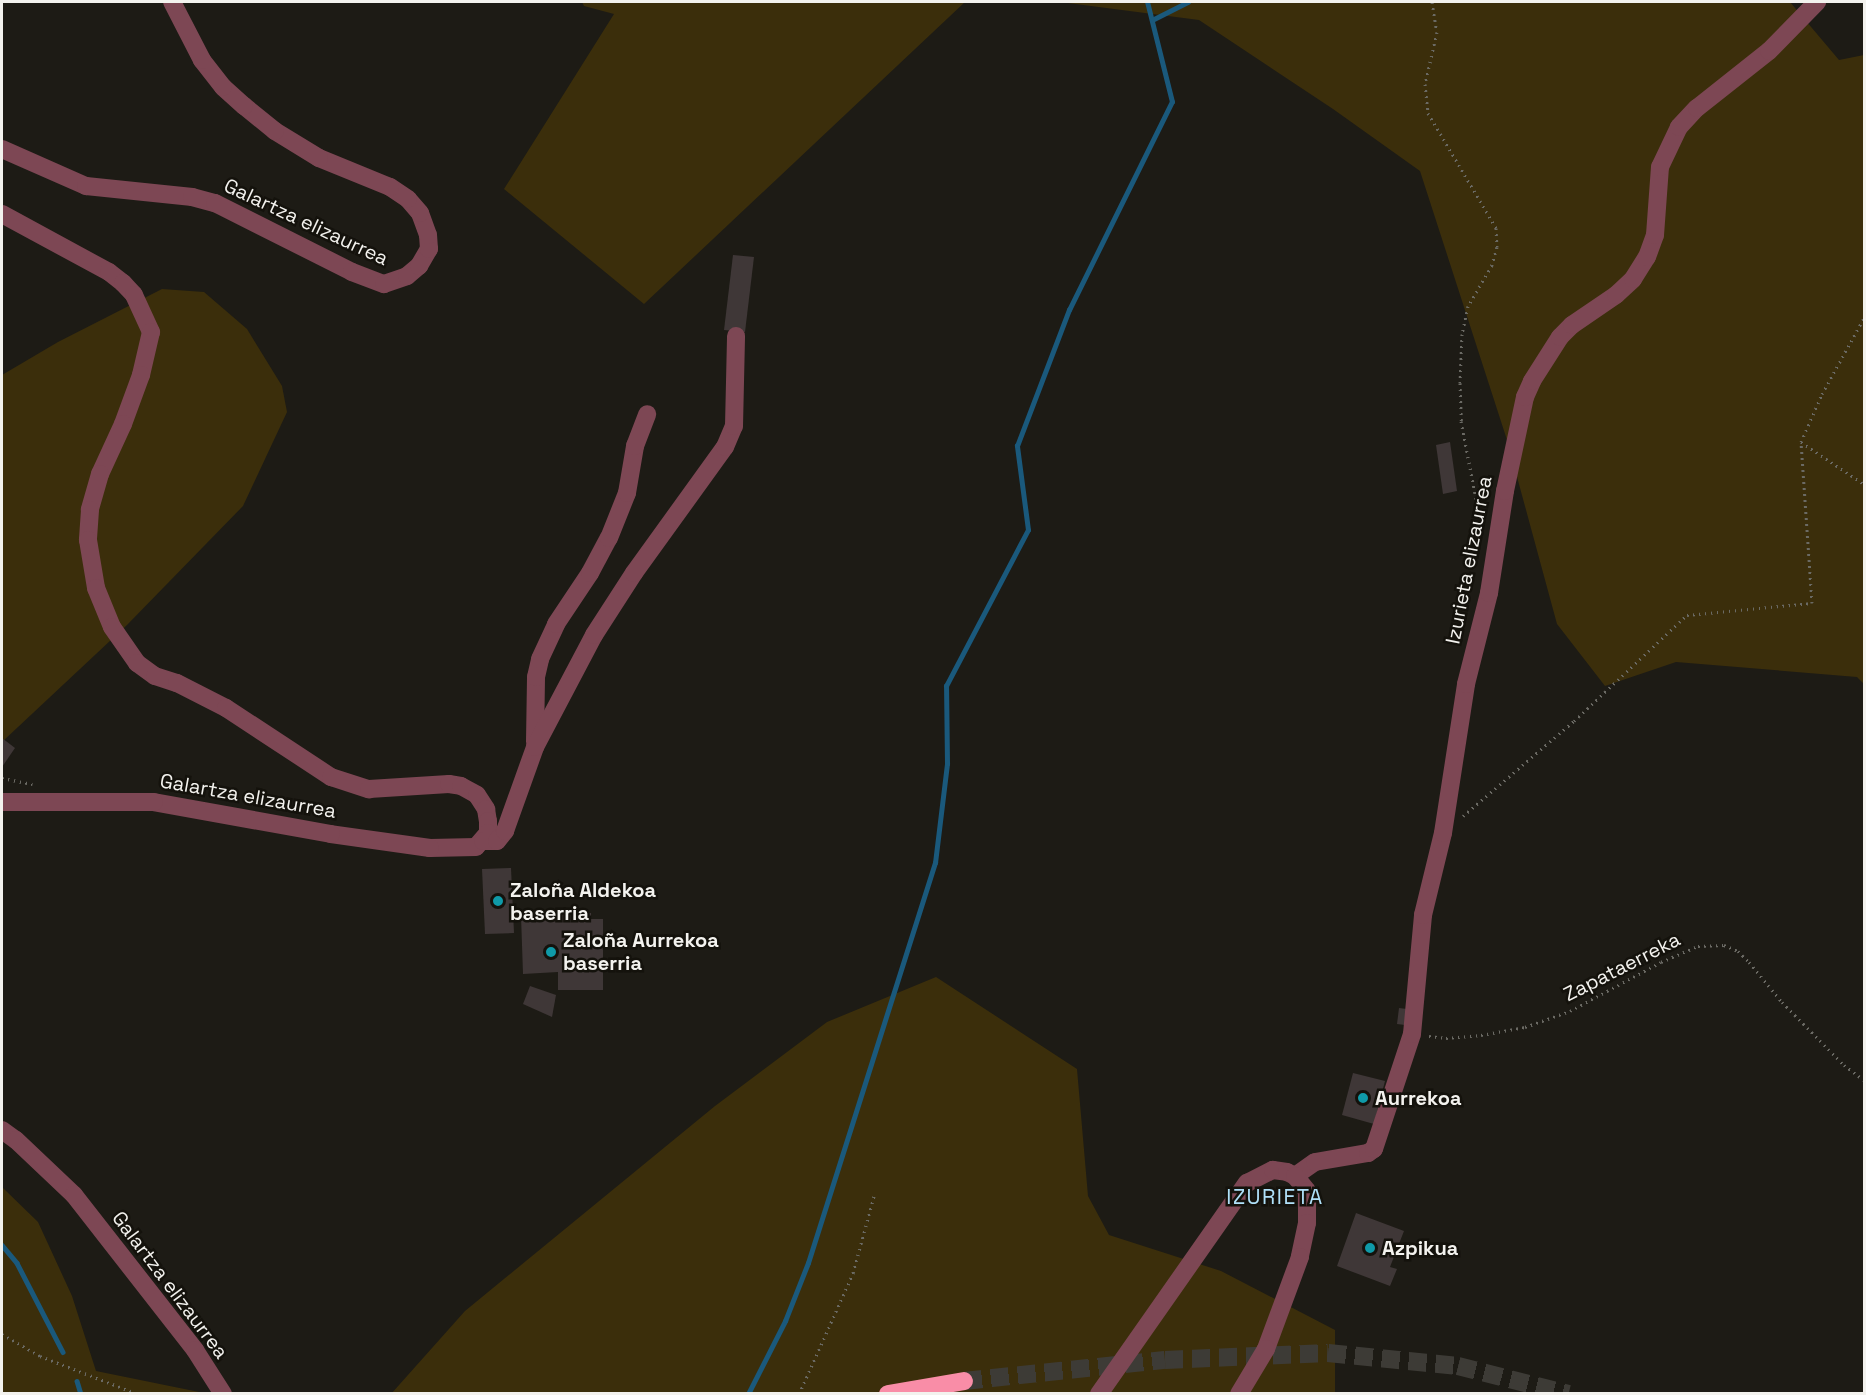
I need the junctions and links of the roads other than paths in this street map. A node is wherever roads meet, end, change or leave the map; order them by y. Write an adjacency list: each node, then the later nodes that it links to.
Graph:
1 (172, 2): 3 (street, Galartza elizaurrea)
2 (1816, 2): 11 (street, Izurieta elizaurrea)
3 (2, 149)
4 (2, 214): 9 (street, Galartza elizaurrea)
5 (736, 336): 7 (street, Galartza elizaurrea)
6 (647, 414): 7 (street, Galartza elizaurrea)
7 (535, 747): 9 (street, Galartza elizaurrea)
8 (2, 802): 9 (street, Galartza elizaurrea)
9 (483, 841)
10 (2, 1130): 13 (street, Galartza elizaurrea)
11 (1295, 1176): 15 (street); 16 (street)
12 (964, 1382): 14 (highway)
13 (223, 1394)
14 (888, 1394)
15 (1098, 1394)
16 (1239, 1394)

